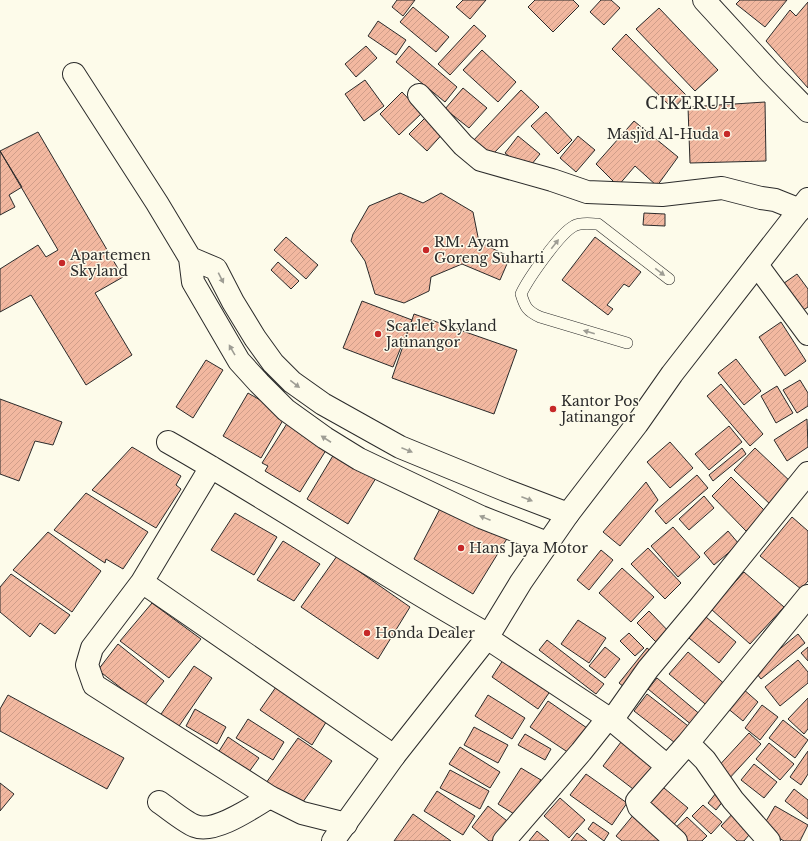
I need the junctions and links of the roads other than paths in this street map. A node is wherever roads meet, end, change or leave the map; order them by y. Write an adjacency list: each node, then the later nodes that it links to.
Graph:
1 (704, 0): 4 (main road)
2 (74, 74): 6 (main road)
3 (419, 95): 5 (main road)
4 (808, 111)
5 (804, 204): 7 (main road)
6 (190, 258): 14 (main road, one-way to 14); 15 (main road, one-way to 6)
7 (757, 265): 9 (main road); 14 (main road)
8 (669, 279): 10 (lane, one-way to 8)
9 (808, 334)
10 (627, 343)
11 (168, 442): 12 (main road)
12 (211, 467): 16 (main road); 18 (main road)
13 (808, 473): 19 (main road)
14 (568, 514): 15 (main road)
15 (547, 543): 18 (main road)
16 (142, 582): 21 (main road); 23 (main road)
17 (808, 596): 20 (main road)
18 (488, 637): 19 (main road); 21 (main road)
19 (610, 719): 22 (main road); 27 (main road)
20 (688, 743): 22 (main road); 29 (main road)
21 (394, 756): 25 (main road)
22 (667, 766): 28 (main road)
23 (270, 797): 24 (main road); 25 (main road)
24 (159, 802)
25 (346, 824): 26 (main road)
26 (333, 841)
27 (504, 841)
28 (676, 841)
29 (769, 841)

